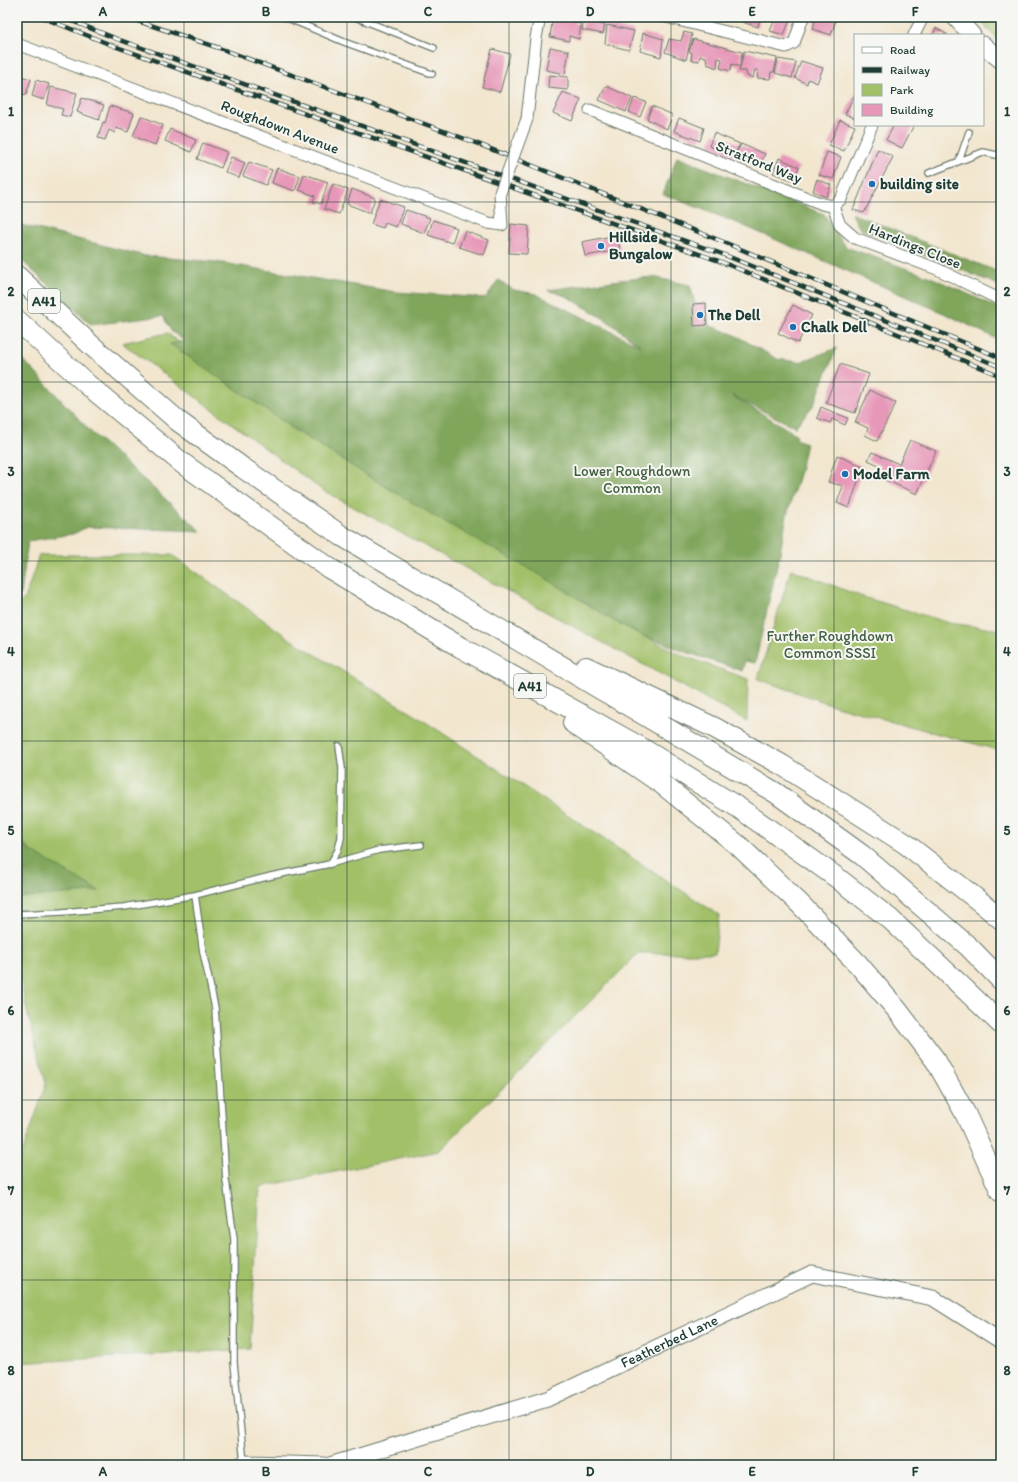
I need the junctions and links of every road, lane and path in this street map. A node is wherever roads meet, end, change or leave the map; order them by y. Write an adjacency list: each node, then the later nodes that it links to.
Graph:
1 (284, 17): 14 (lane)
2 (355, 17): 12 (lane)
3 (540, 17): 10 (street, Roughdown Avenue, bridge)
4 (666, 17): 5 (street)
5 (803, 17)
6 (923, 17): 8 (street)
7 (955, 17): 9 (main road)
8 (914, 34)
9 (971, 34)
10 (17, 44)
11 (984, 46): 13 (main road)
12 (434, 48)
13 (1001, 60)
14 (432, 74)
15 (590, 110): 21 (street, Stratford Way)
16 (872, 126): 21 (street)
17 (968, 132): 19 (lane)
18 (1001, 156): 19 (lane)
19 (959, 161): 20 (lane)
20 (929, 173)
21 (833, 206): 23 (street, Hardings Close)
22 (17, 276): 25 (highway, A41)
23 (1001, 300)
24 (17, 320): 26 (highway, A41)
25 (532, 649): 32 (highway); 33 (highway, A41)
26 (519, 680): 34 (highway, A41); 35 (highway)
27 (339, 746): 29 (lane)
28 (421, 845): 29 (lane)
29 (330, 864): 30 (lane)
30 (195, 895): 31 (lane); 37 (lane)
31 (17, 914)
32 (1001, 919)
33 (1001, 980)
34 (1001, 1024)
35 (1001, 1192)
36 (1001, 1341): 39 (street, Featherbed Lane)
37 (242, 1464): 38 (street)
38 (324, 1465)
39 (330, 1465)

